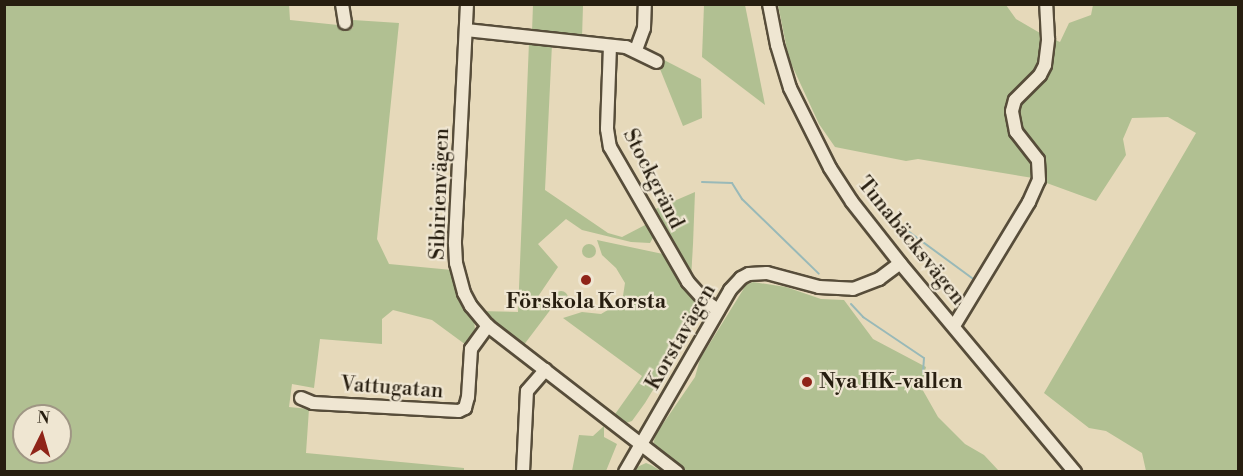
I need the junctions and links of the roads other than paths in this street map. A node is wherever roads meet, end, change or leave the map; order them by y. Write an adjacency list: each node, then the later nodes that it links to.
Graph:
1 (342, 4): 6 (street)
2 (467, 4): 7 (street, Sibirienvägen)
3 (645, 4): 9 (street)
4 (770, 4): 11 (street, Tunabäcksvägen)
5 (1046, 4): 14 (street)
6 (345, 23)
7 (466, 30): 8 (street); 13 (street, Sibirienvägen)
8 (610, 46): 9 (street); 12 (street, Stockgränd)
9 (636, 50): 10 (street)
10 (657, 62)
11 (900, 263): 12 (street, Korstavägen); 14 (street, Tunabäcksvägen)
12 (718, 310): 17 (street, Korstavägen)
13 (488, 326): 15 (street, Sibirienvägen); 16 (street, Vattugatan)
14 (954, 326): 21 (street, Tunabäcksvägen)
15 (545, 370): 17 (street, Sibirienvägen); 18 (street)
16 (301, 398)
17 (642, 444): 19 (street, Korstavägen); 20 (street, Sibirienvägen)
18 (523, 471)
19 (625, 471)
20 (677, 471)
21 (1075, 471)

